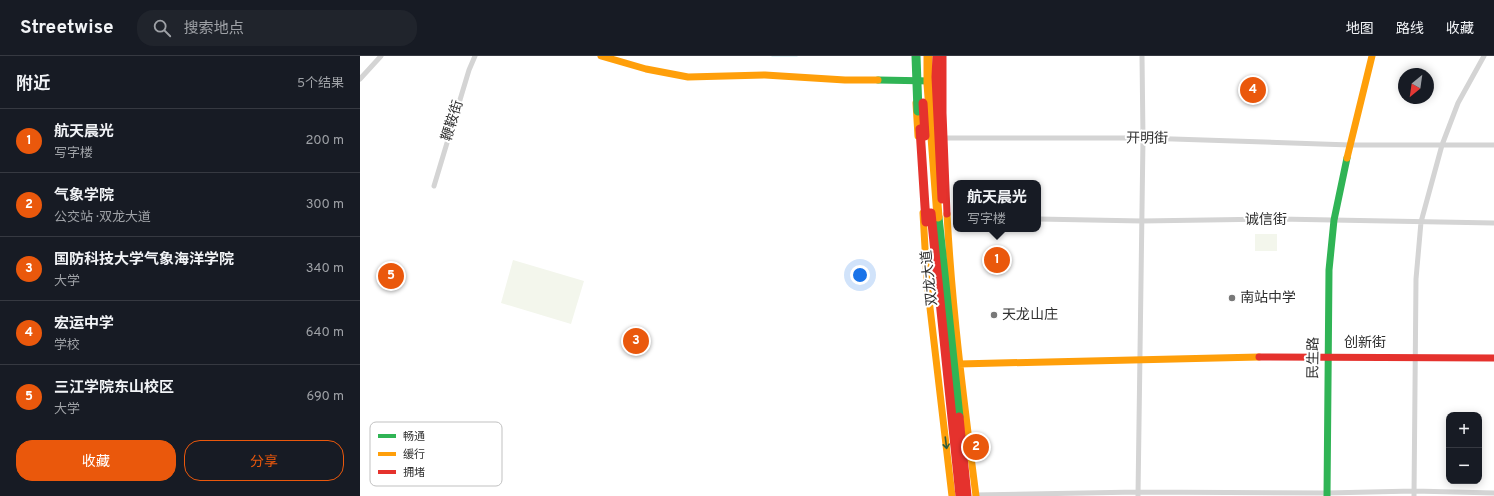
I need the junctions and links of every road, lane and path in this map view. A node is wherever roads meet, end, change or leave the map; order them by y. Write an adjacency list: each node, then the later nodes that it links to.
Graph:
1 (381, 56): 12 (street)
2 (475, 56): 20 (street, 鞭鞍街)
3 (601, 56): 13 (main road)
4 (917, 56): 13 (main road, 双龙大道); 32 (main road, bridge)
5 (922, 56): 32 (main road, 双龙大道, bridge)
6 (928, 56): 26 (main road, 双龙大道, bridge)
7 (937, 56): 26 (main road, bridge)
8 (943, 56): 14 (main road, 双龙大道)
9 (1142, 56): 16 (street)
10 (1372, 56): 17 (main road, 民生路)
11 (1484, 56): 18 (street)
12 (360, 79)
13 (915, 81): 14 (main road); 37 (main road, 双龙大道, one-way to 37)
14 (942, 82): 15 (main road, 双龙大道)
15 (944, 138): 16 (street, 开明街); 31 (main road, 双龙大道)
16 (1143, 138): 17 (street, 开明街); 23 (street)
17 (1350, 145): 18 (street, 开明街); 22 (main road, 民生路)
18 (1442, 145): 19 (street, 开明街); 24 (street)
19 (1494, 145)
20 (434, 186)
21 (1041, 219): 23 (street, 诚信街)
22 (1334, 220): 23 (street, 诚信街); 24 (street, 诚信街); 27 (main road, 民生路)
23 (1142, 221): 30 (street)
24 (1421, 222): 25 (street, 诚信街); 28 (street)
25 (1494, 223)
26 (943, 272): 39 (main road, 双龙大道, bridge)
27 (1328, 357): 28 (main road, 创新街); 30 (main road, 创新街); 35 (main road, 民生路)
28 (1415, 357): 29 (main road, 创新街); 36 (street)
29 (1494, 358)
30 (1141, 360): 31 (main road, 创新街); 34 (street)
31 (959, 364): 39 (main road, 双龙大道)
32 (952, 430): 38 (main road, 双龙大道, bridge)
33 (1494, 493): 36 (street)
34 (1138, 494): 35 (street); 39 (street)
35 (1327, 494): 36 (street)
36 (1414, 494)
37 (952, 496)
38 (960, 496)
39 (973, 496)

